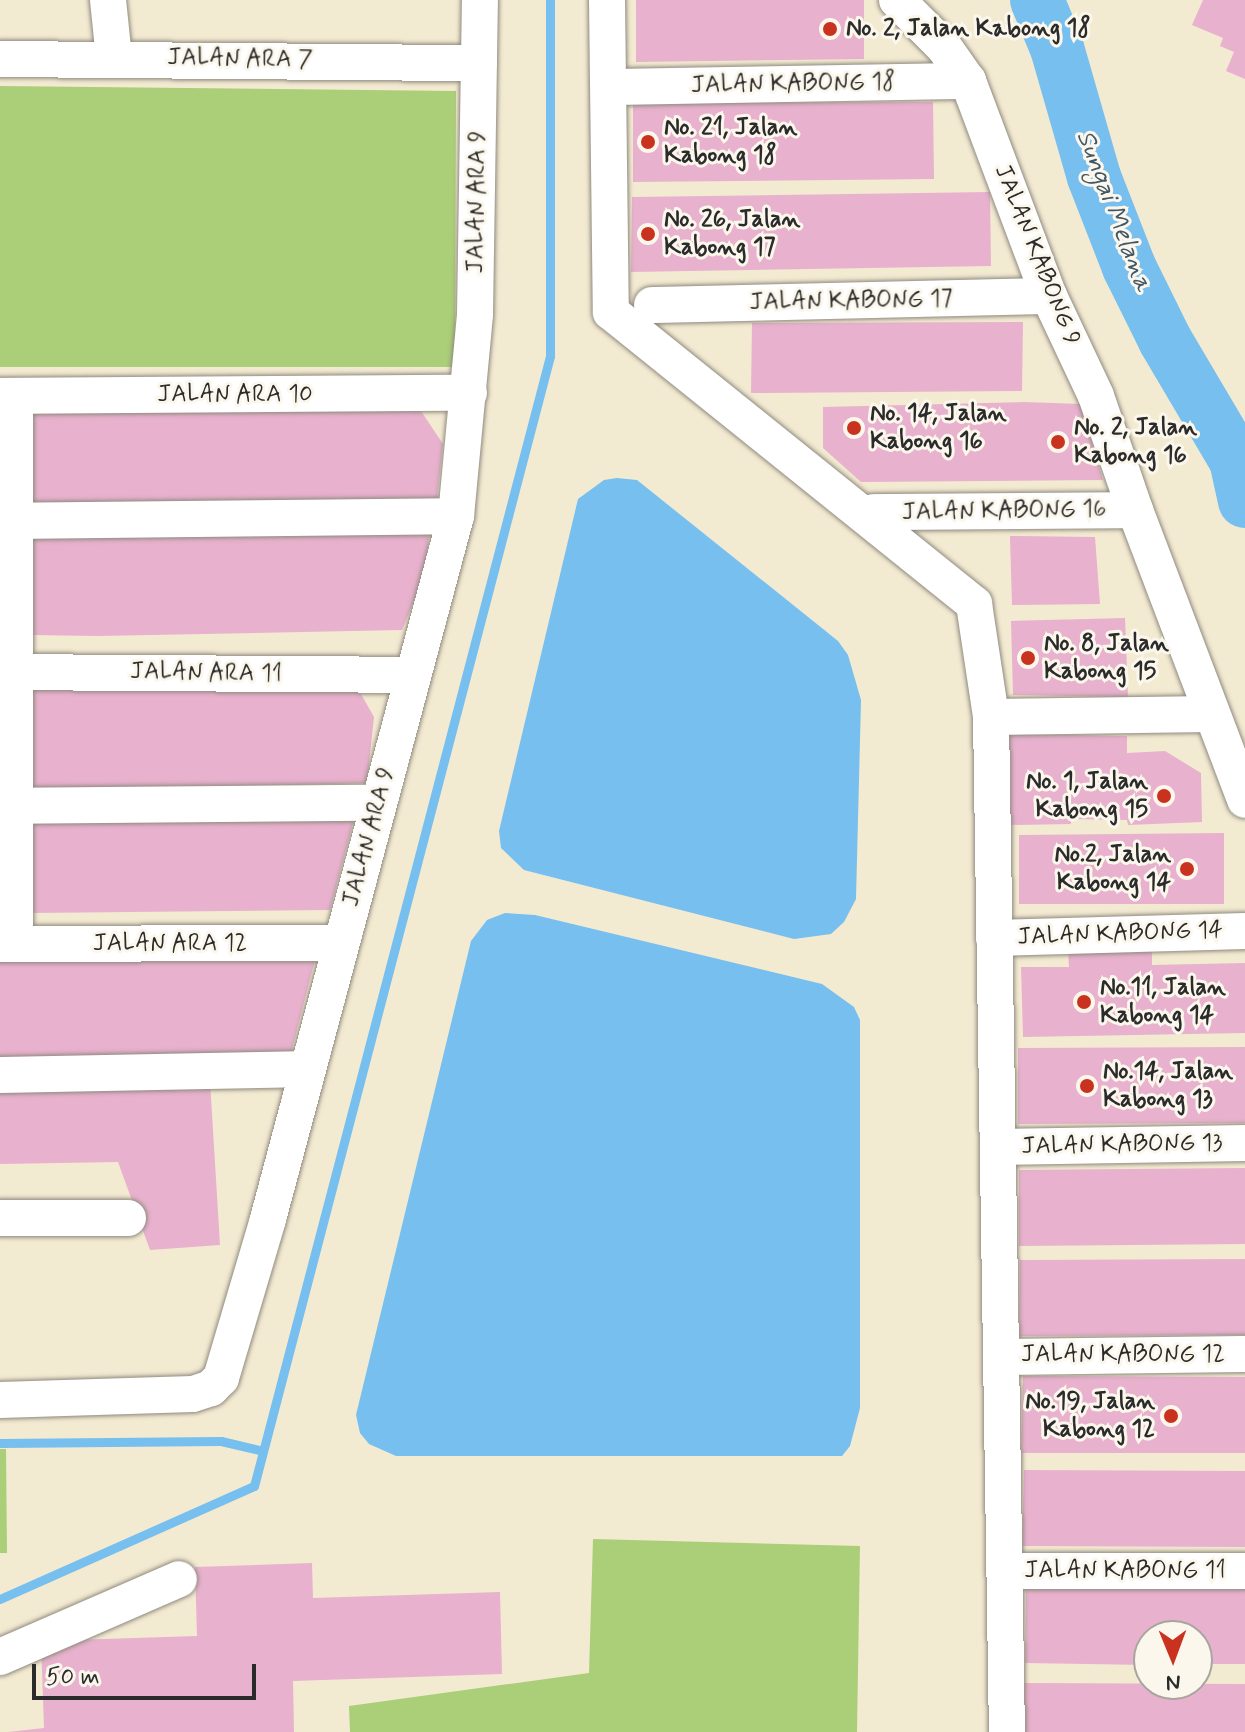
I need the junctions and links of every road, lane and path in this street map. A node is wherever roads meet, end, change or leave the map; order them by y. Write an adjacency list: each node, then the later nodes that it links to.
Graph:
1 (108, 0): 5 (street)
2 (480, 0): 7 (street, JALAN ARA 9)
3 (607, 0): 21 (street)
4 (897, 0): 8 (street, JALAN KABONG 9)
5 (114, 58): 6 (street, JALAN ARA 7); 7 (street, JALAN ARA 7)
6 (0, 59)
7 (479, 63): 12 (street, JALAN ARA 9)
8 (968, 81): 9 (street, JALAN KABONG 18); 10 (street, JALAN KABONG 9)
9 (618, 87)
10 (1049, 296): 11 (street, JALAN KABONG 17); 14 (street, JALAN KABONG 9)
11 (652, 305)
12 (469, 393): 13 (street, JALAN ARA 10); 16 (street, JALAN ARA 9)
13 (8, 396): 17 (street)
14 (1135, 510): 15 (street, JALAN KABONG 16); 20 (street, JALAN KABONG 9)
15 (874, 512)
16 (456, 516): 17 (street); 19 (street, JALAN ARA 9)
17 (8, 521): 18 (street)
18 (8, 672): 19 (street, JALAN ARA 11); 24 (street)
19 (412, 675): 23 (street, JALAN ARA 9)
20 (1212, 714): 21 (street); 22 (street, JALAN KABONG 9)
21 (991, 717): 26 (street)
22 (1245, 800)
23 (378, 803): 24 (street); 27 (street, JALAN ARA 9)
24 (8, 806): 28 (street)
25 (1245, 931): 26 (street, JALAN KABONG 14)
26 (994, 938): 32 (street)
27 (340, 943): 28 (street, JALAN ARA 12); 29 (street, JALAN ARA 9)
28 (8, 944)
29 (306, 1069): 30 (street); 37 (street, JALAN ARA 9)
30 (0, 1075)
31 (1245, 1143): 32 (street, JALAN KABONG 13)
32 (998, 1147): 36 (street)
33 (0, 1218): 34 (street)
34 (128, 1218)
35 (1245, 1354): 36 (street, JALAN KABONG 12)
36 (1001, 1357): 38 (street)
37 (0, 1400)
38 (1004, 1571): 39 (street, JALAN KABONG 11); 42 (street)
39 (1245, 1571)
40 (179, 1579): 41 (street)
41 (0, 1657)
42 (1007, 1732)

